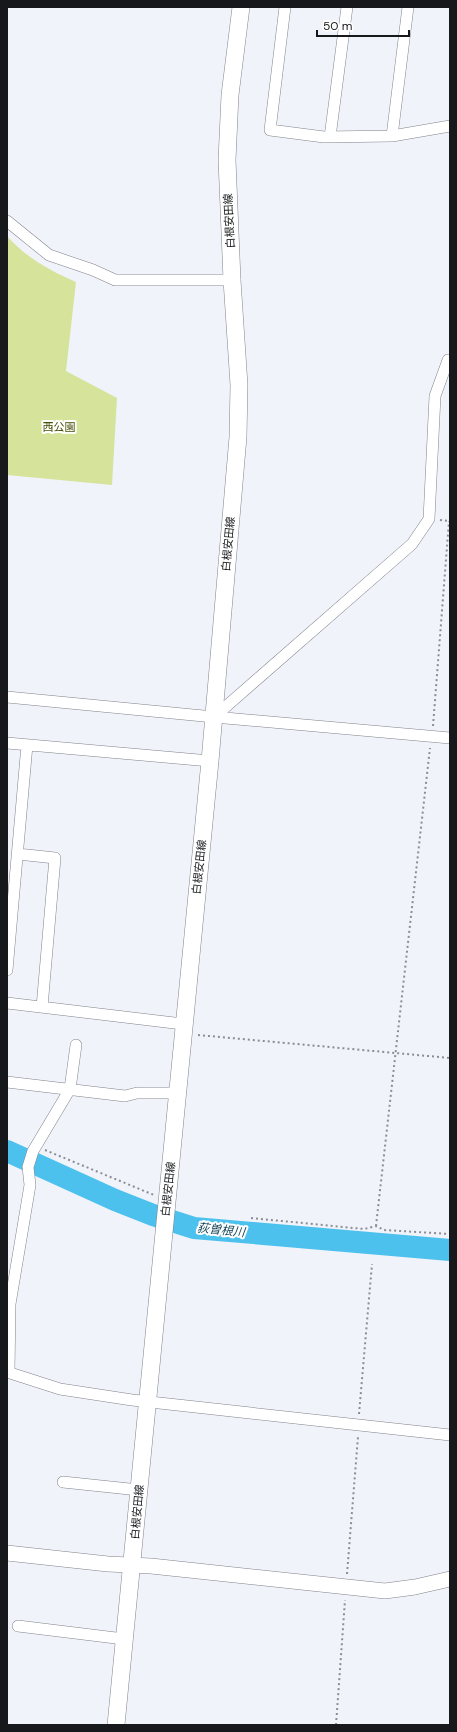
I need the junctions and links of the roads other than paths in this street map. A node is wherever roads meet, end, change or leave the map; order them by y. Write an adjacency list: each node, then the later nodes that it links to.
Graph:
1 (241, 7): 9 (main road, 白根安田線)
2 (285, 7): 7 (street)
3 (347, 7): 7 (street)
4 (408, 7): 6 (street)
5 (450, 126): 6 (street)
6 (392, 136): 7 (street)
7 (330, 137)
8 (7, 221): 9 (street)
9 (232, 275): 12 (main road, 白根安田線)
10 (450, 360): 12 (street)
11 (7, 697): 12 (street)
12 (214, 718): 13 (street); 16 (main road, 白根安田線)
13 (450, 738)
14 (7, 743): 15 (street)
15 (27, 745): 16 (street); 17 (street)
16 (210, 762): 21 (main road, 白根安田線)
17 (18, 854): 18 (street); 20 (street)
18 (7, 970)
19 (7, 1003): 20 (street)
20 (42, 1007): 21 (street)
21 (183, 1029): 25 (main road, 白根安田線)
22 (76, 1045): 24 (street)
23 (7, 1082): 24 (street)
24 (70, 1089): 25 (street); 26 (street)
25 (177, 1093): 28 (main road, 白根安田線)
26 (12, 1265): 27 (street)
27 (8, 1372): 28 (street)
28 (146, 1401): 29 (street); 31 (main road, 白根安田線)
29 (450, 1435)
30 (63, 1482): 31 (street)
31 (139, 1490): 33 (main road, 白根安田線)
32 (7, 1553): 33 (street)
33 (132, 1566): 34 (street); 36 (main road, 白根安田線)
34 (450, 1579)
35 (18, 1626): 36 (street)
36 (124, 1639): 37 (main road, 白根安田線)
37 (116, 1725)

